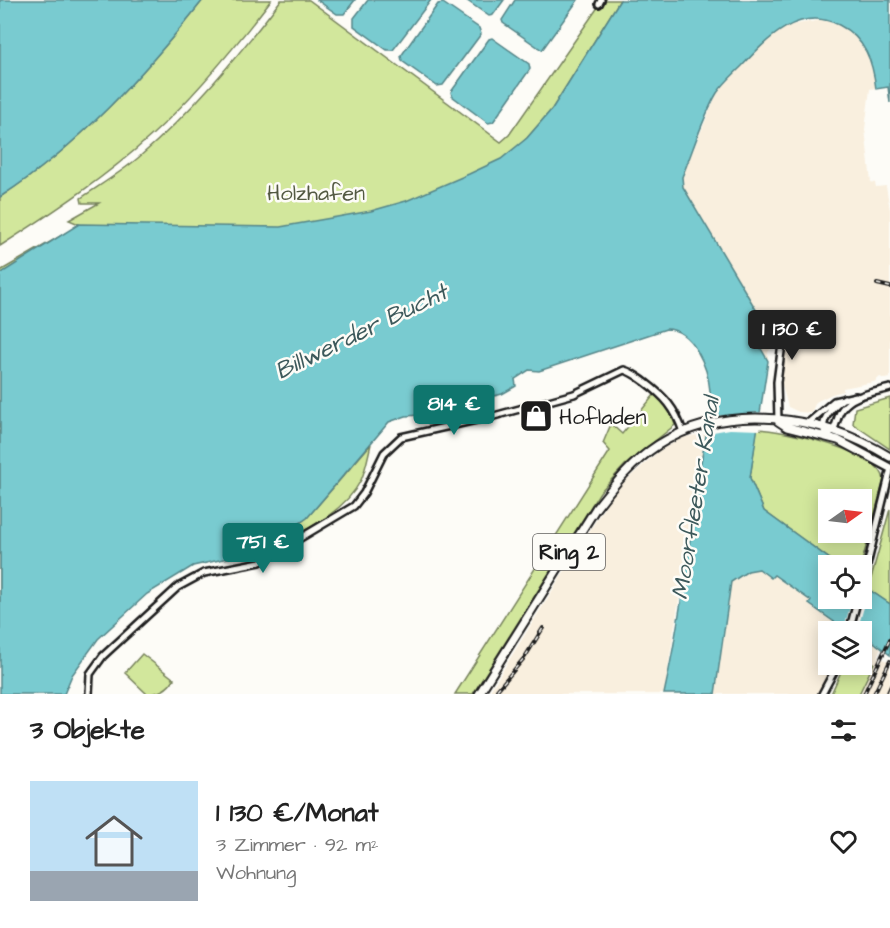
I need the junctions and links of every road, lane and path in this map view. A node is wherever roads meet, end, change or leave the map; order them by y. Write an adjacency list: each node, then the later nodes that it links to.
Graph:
1 (783, 336): 5 (street)
2 (890, 388): 3 (street)
3 (861, 396): 4 (street); 8 (street)
4 (844, 398): 6 (street); 7 (street)
5 (778, 421): 6 (main road, Ring 2); 9 (main road, Ring 2); 10 (main road, Ring 2)
6 (808, 423): 7 (main road, Ring 2)
7 (823, 427): 8 (main road, Ring 2); 10 (street)
8 (834, 430): 10 (street); 11 (main road, Ring 2)
9 (683, 432): 17 (street); 18 (main road, Ring 2)
10 (826, 436): 12 (main road, Ring 2)
11 (890, 457)
12 (890, 470): 14 (street)
13 (890, 490): 14 (street)
14 (883, 505): 15 (street)
15 (870, 555)
16 (832, 675): 19 (street)
17 (89, 694)
18 (479, 694)
19 (822, 694)

